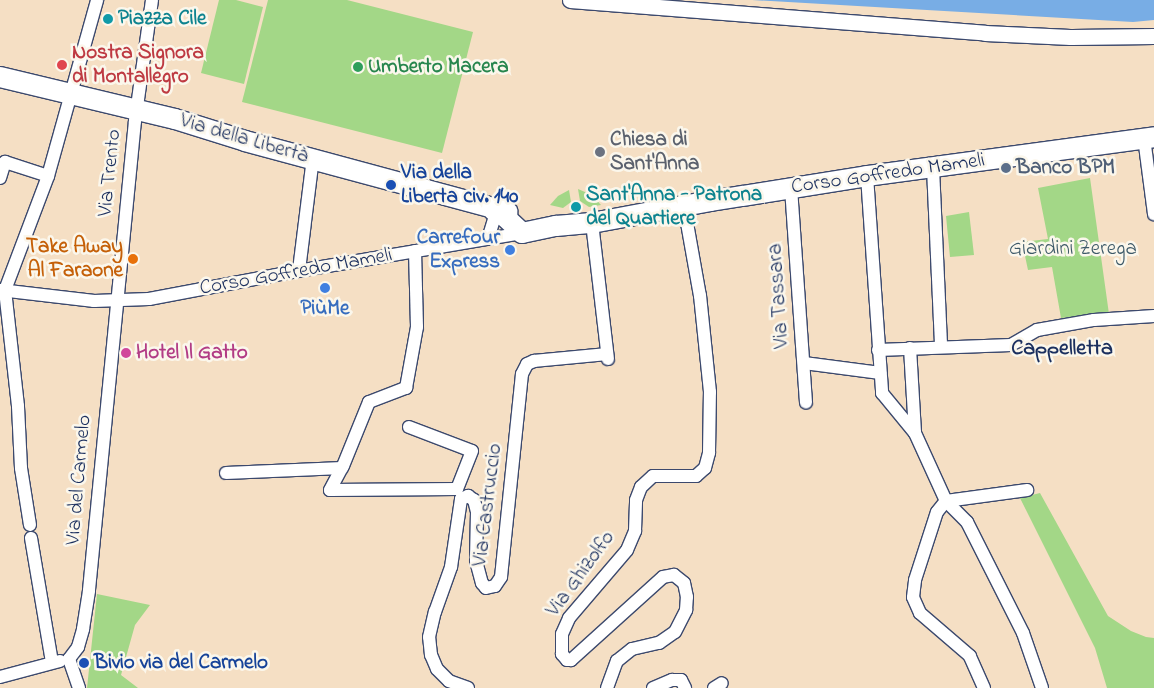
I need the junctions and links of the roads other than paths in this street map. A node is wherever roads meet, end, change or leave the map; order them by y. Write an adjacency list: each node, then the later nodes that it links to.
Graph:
1 (97, 0): 6 (street)
2 (152, 0): 7 (street, Via Trento)
3 (570, 0): 4 (street)
4 (1154, 36)
5 (0, 77): 6 (main road, Via della Libertà)
6 (71, 93): 7 (main road, Via della Libertà); 11 (street)
7 (137, 110): 9 (main road, Via della Libertà); 25 (street, Via Trento)
8 (1149, 138): 10 (main road, Corso Goffredo Mameli); 17 (street)
9 (312, 158): 16 (main road, Via della Libertà); 23 (street)
10 (933, 168): 12 (main road, Corso Goffredo Mameli); 27 (street)
11 (48, 176): 13 (street); 24 (street)
12 (867, 176): 14 (main road, Corso Goffredo Mameli); 29 (street)
13 (0, 178)
14 (791, 188): 15 (main road, Corso Goffredo Mameli); 30 (street, Via Tassara)
15 (684, 206): 18 (main road, Corso Goffredo Mameli); 44 (street, Via Ghizolfo)
16 (490, 208): 19 (main road, Via della Libertà); 20 (main road, Via della Libertà); 21 (street)
17 (1154, 214)
18 (592, 223): 19 (main road, Corso Goffredo Mameli); 43 (street, Via Castruccio)
19 (556, 226): 20 (main road, Corso Goffredo Mameli)
20 (522, 233): 21 (street, Corso Goffredo Mameli)
21 (488, 239): 22 (street, Corso Goffredo Mameli)
22 (415, 251): 23 (street, Corso Goffredo Mameli); 35 (street)
23 (299, 270): 25 (street, Corso Goffredo Mameli)
24 (3, 290): 25 (street, Corso Goffredo Mameli); 40 (street)
25 (118, 301): 39 (street, Via del Carmelo)
26 (1154, 316): 27 (street)
27 (941, 347): 28 (street)
28 (910, 348): 29 (street); 34 (street)
29 (878, 350): 31 (street)
30 (804, 362): 31 (street); 32 (street, Via Tassara)
31 (880, 373): 34 (street)
32 (806, 402)
33 (409, 427): 35 (street)
34 (915, 433): 38 (street)
35 (342, 468): 36 (street)
36 (226, 473)
37 (1027, 490): 38 (street)
38 (946, 501): 47 (street); 48 (street)
39 (69, 659): 40 (street); 42 (street)
40 (52, 662): 41 (street)
41 (0, 677)
42 (79, 688)
43 (468, 688)
44 (607, 688)
45 (653, 688): 46 (street)
46 (685, 688)
47 (984, 688)
48 (1042, 688)

